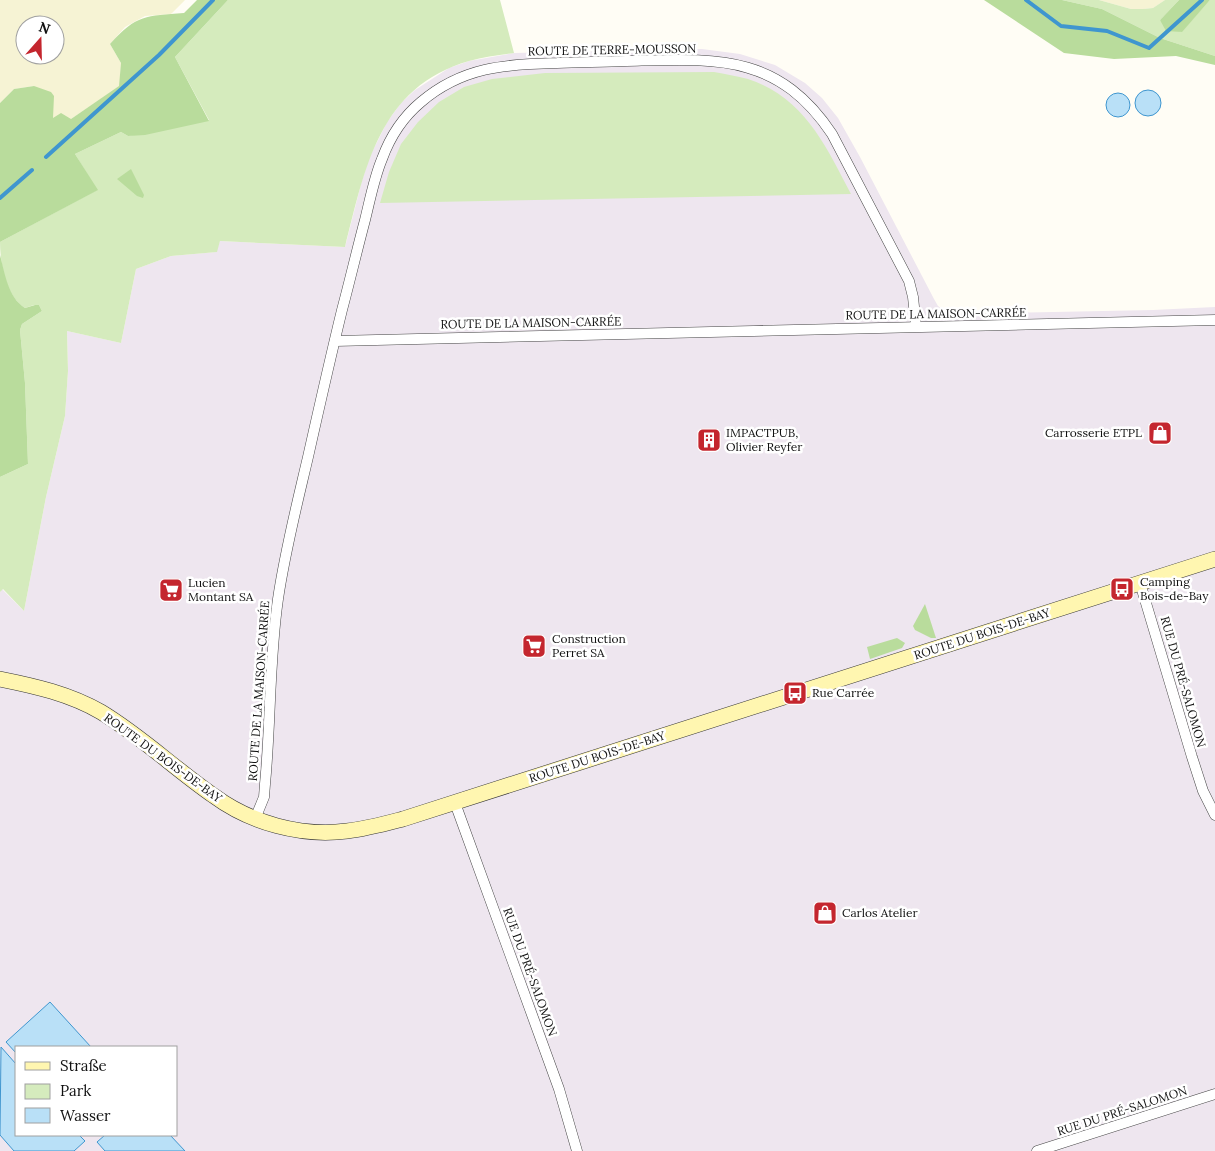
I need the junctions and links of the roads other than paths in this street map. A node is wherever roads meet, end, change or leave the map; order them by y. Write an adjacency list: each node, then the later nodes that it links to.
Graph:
1 (1215, 320): 2 (street, ROUTE DE LA MAISON-CARRÉE)
2 (916, 326): 3 (street, ROUTE DE LA MAISON-CARRÉE); 3 (street, ROUTE DE TERRE-MOUSSON)
3 (335, 340): 9 (street, ROUTE DE LA MAISON-CARRÉE)
4 (1215, 559): 5 (main road, ROUTE DU BOIS-DE-BAY)
5 (1140, 583): 7 (main road, ROUTE DU BOIS-DE-BAY); 8 (street, RUE DU PRÉ-SALOMON)
6 (0, 679): 9 (main road, ROUTE DU BOIS-DE-BAY)
7 (455, 802): 9 (main road, ROUTE DU BOIS-DE-BAY); 11 (street, RUE DU PRÉ-SALOMON)
8 (1215, 815)
9 (256, 819)
10 (1215, 1094): 12 (street, RUE DU PRÉ-SALOMON)
11 (577, 1151)
12 (1037, 1151)

